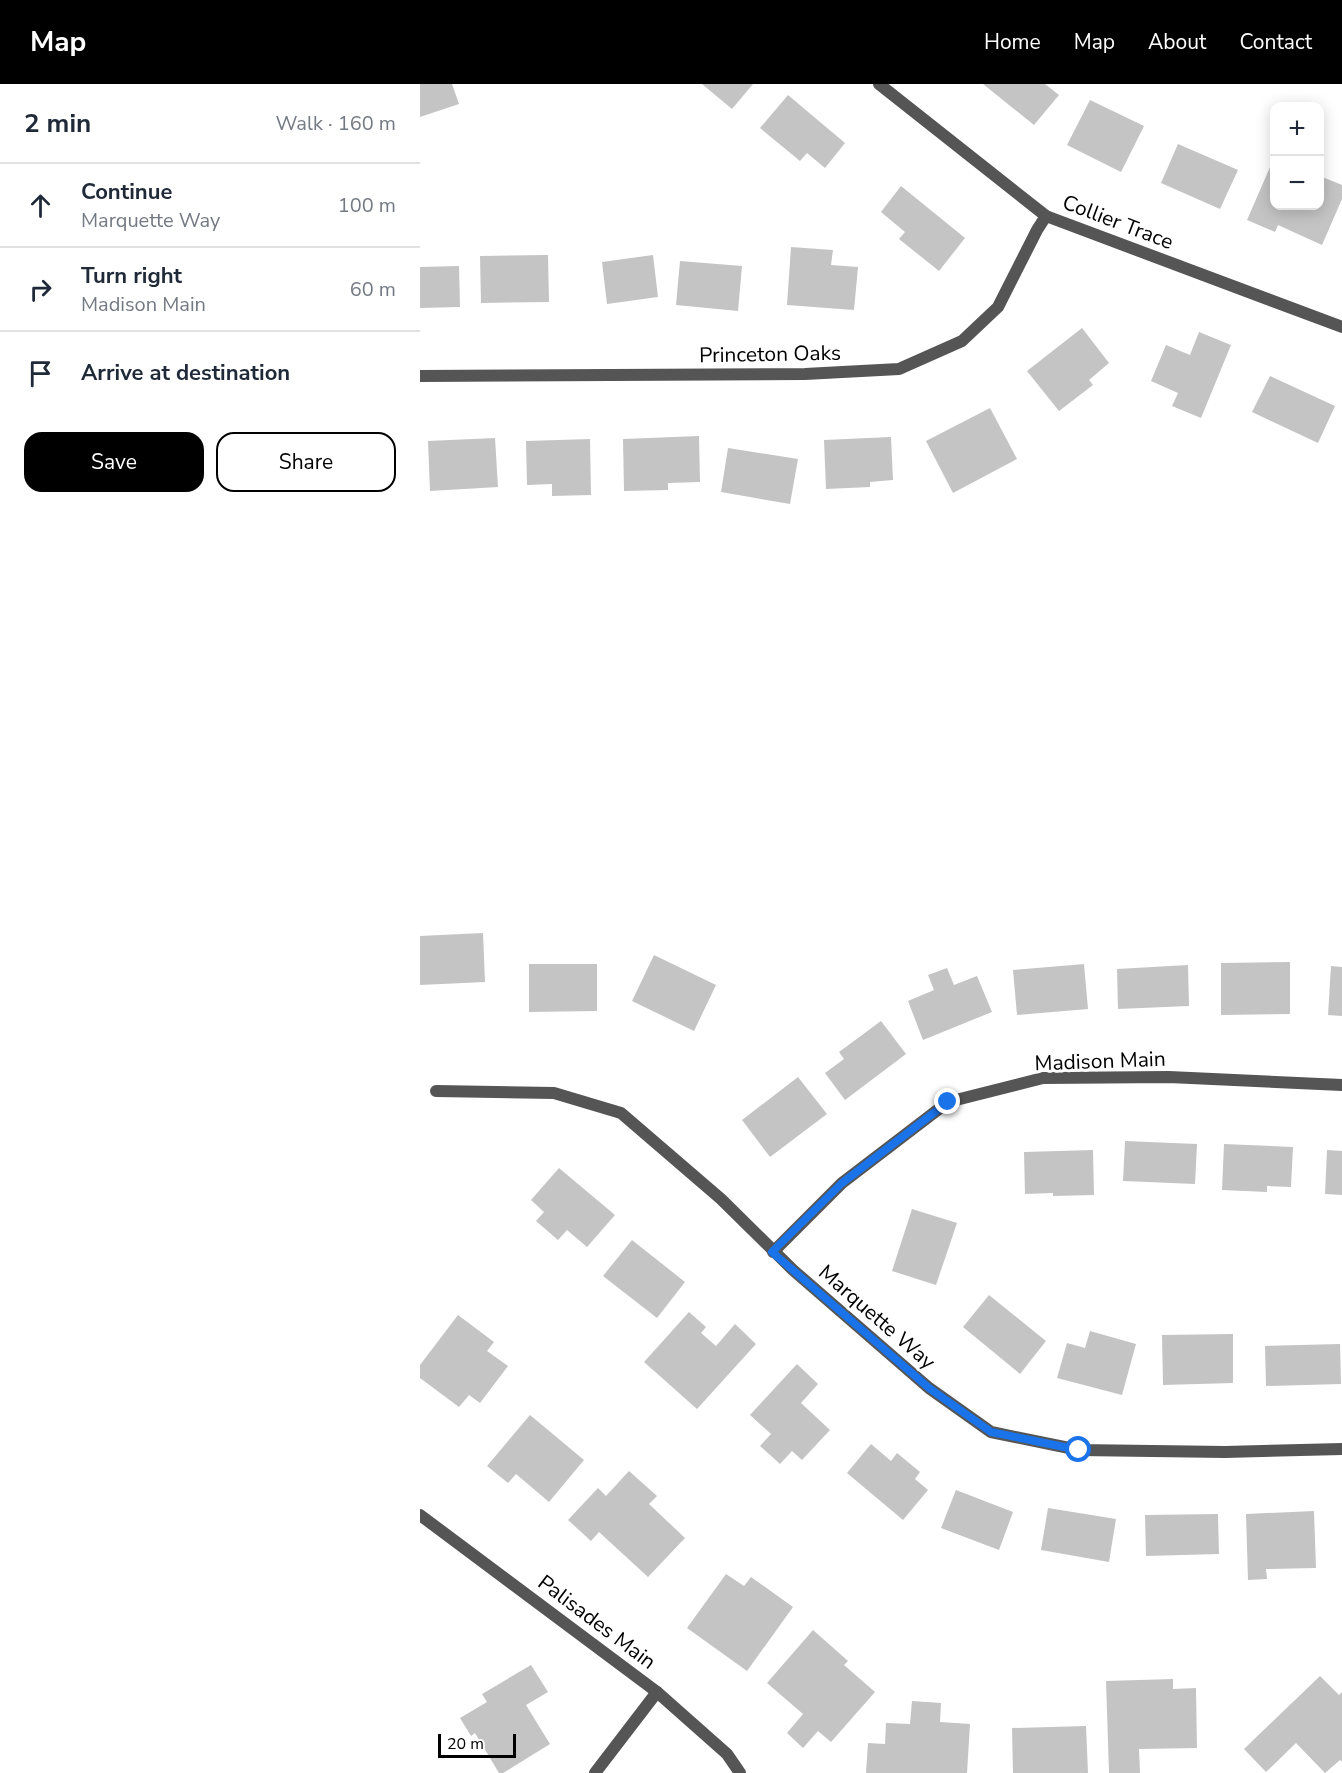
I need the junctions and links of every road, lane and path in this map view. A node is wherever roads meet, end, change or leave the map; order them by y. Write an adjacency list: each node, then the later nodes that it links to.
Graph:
1 (879, 84): 2 (street, Collier Trace)
2 (1046, 216): 3 (street, Collier Trace); 4 (street, Princeton Oaks)
3 (1342, 327)
4 (420, 376)
5 (1342, 1085): 7 (street, Madison Main)
6 (436, 1091): 7 (street, Marquette Way)
7 (772, 1252): 8 (street, Marquette Way)
8 (1342, 1449)
9 (420, 1515): 10 (street, Palisades Main)
10 (657, 1692): 11 (street); 12 (street, Palisades Main)
11 (595, 1773)
12 (740, 1773)

